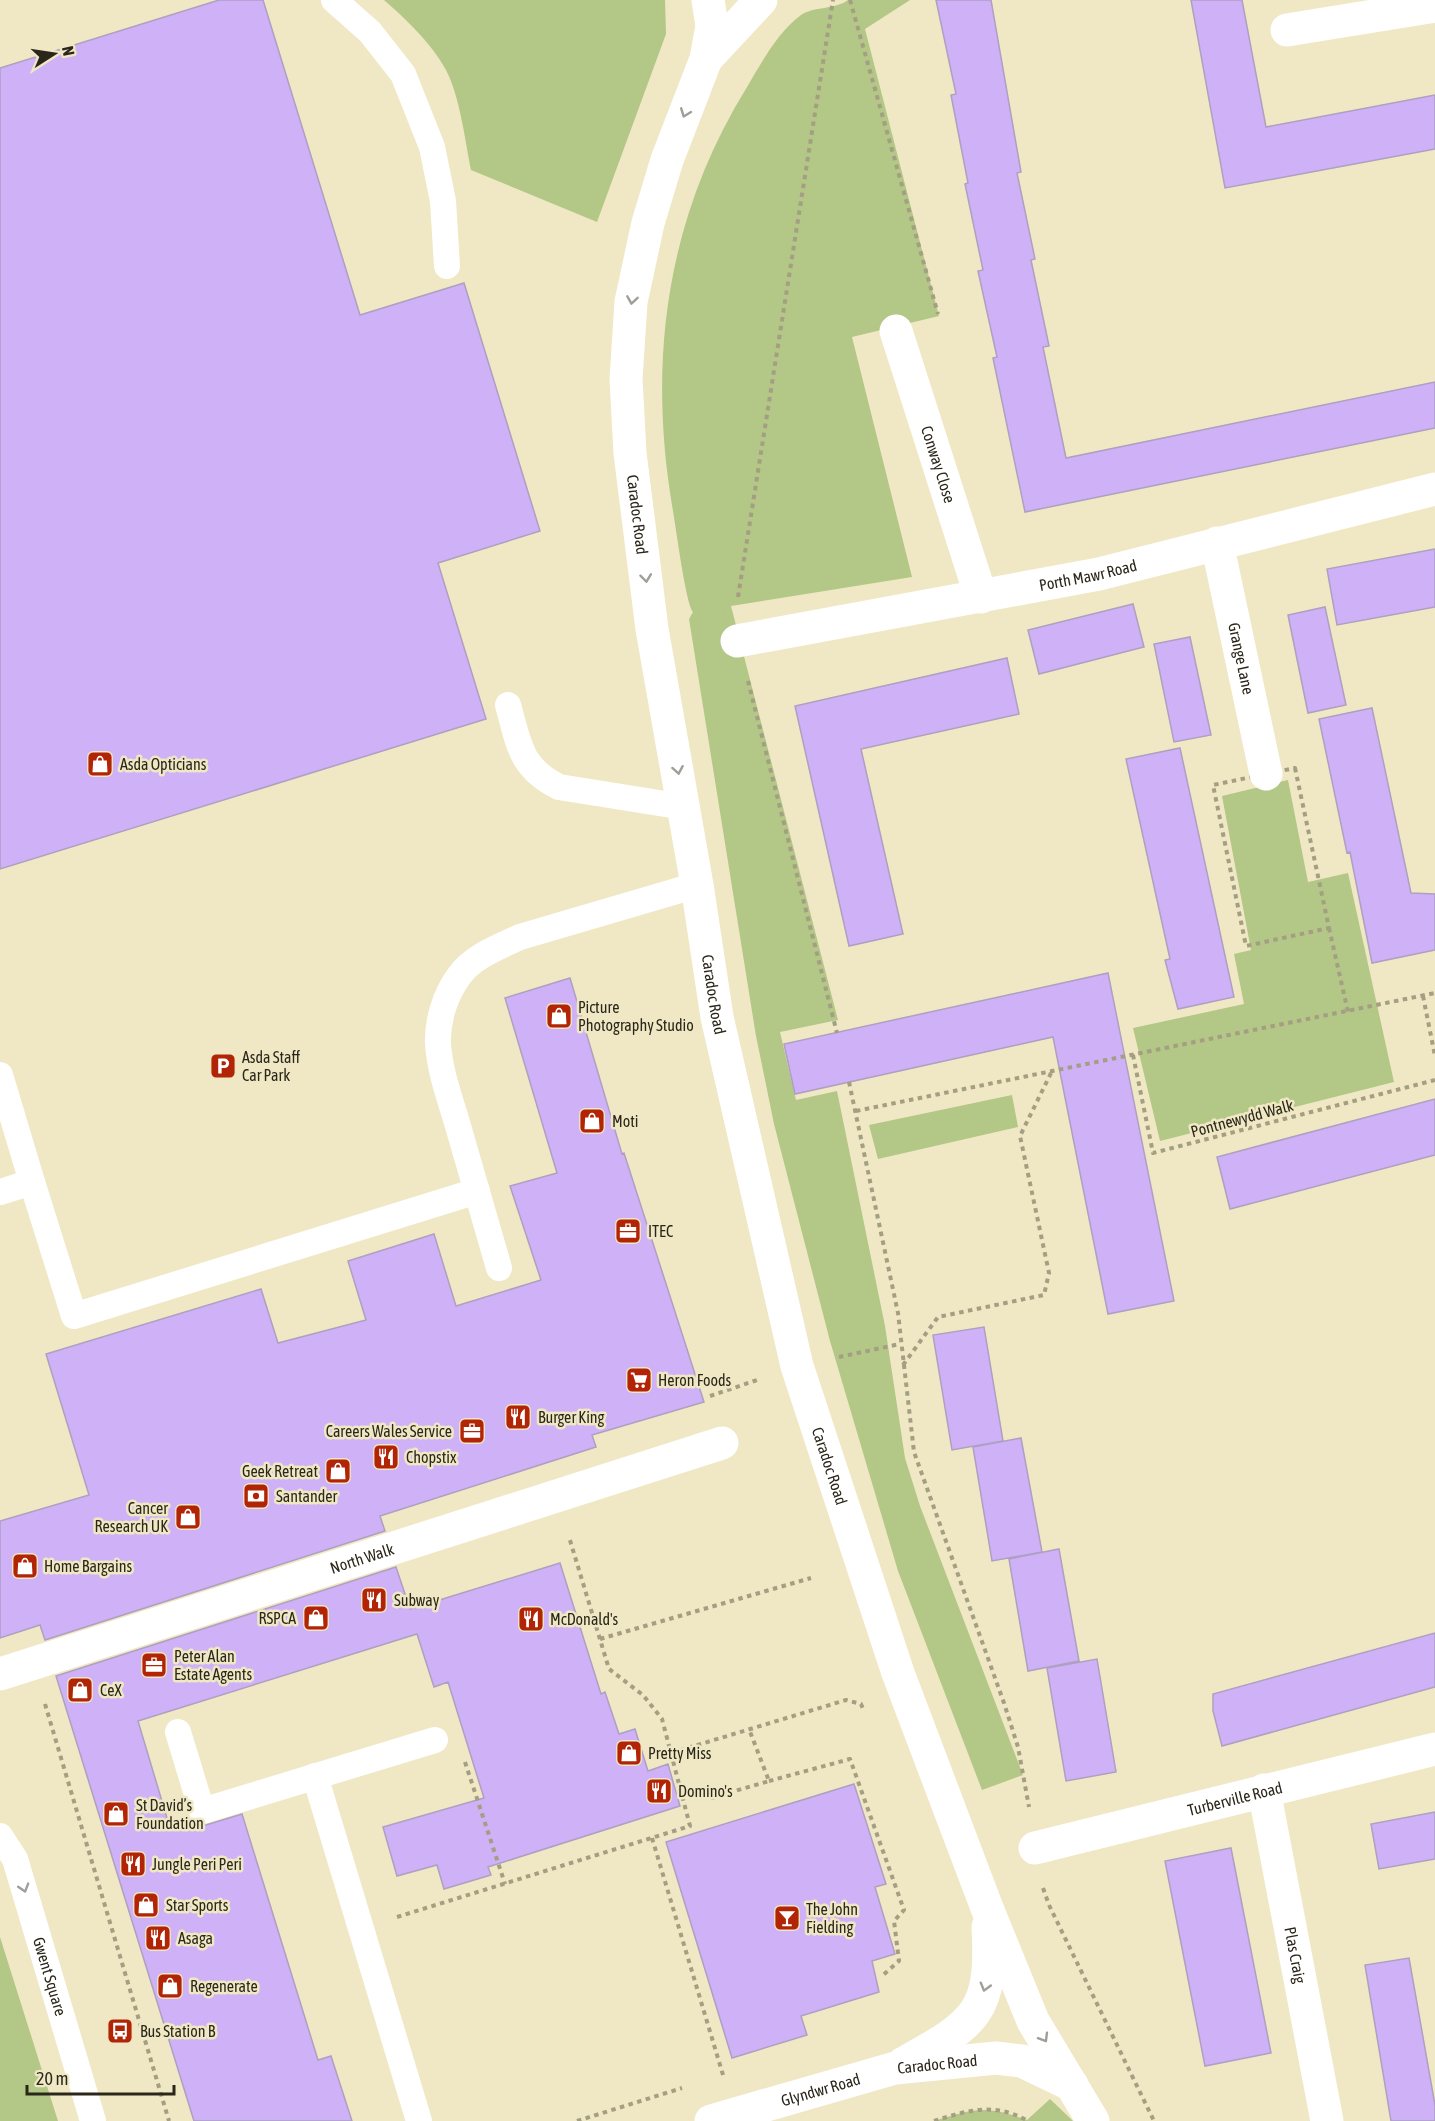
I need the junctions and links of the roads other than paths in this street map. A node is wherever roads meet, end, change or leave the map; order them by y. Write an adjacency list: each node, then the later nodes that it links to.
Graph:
1 (334, 0): 7 (lane)
2 (708, 0): 6 (street)
3 (761, 0): 6 (street)
4 (1435, 6): 5 (street)
5 (1287, 30)
6 (706, 59): 15 (street, Caradoc Road, one-way to 15)
7 (447, 266)
8 (896, 331): 11 (street, Conway Close)
9 (1435, 489): 10 (street, Porth Mawr Road)
10 (1217, 543): 11 (street, Porth Mawr Road); 14 (street, Grange Lane)
11 (981, 597): 12 (street, Porth Mawr Road)
12 (737, 641)
13 (508, 705): 15 (lane)
14 (1266, 774)
15 (684, 807): 16 (street, Caradoc Road)
16 (698, 885): 19 (lane); 31 (street, Caradoc Road)
17 (0, 1075): 18 (lane)
18 (32, 1182): 19 (lane); 20 (lane)
19 (477, 1191): 21 (lane)
20 (0, 1192)
21 (500, 1268)
22 (722, 1443): 23 (street, North Walk)
23 (0, 1674)
24 (178, 1732): 27 (lane)
25 (435, 1740): 27 (lane)
26 (1435, 1749): 28 (street, Turberville Road)
27 (315, 1776): 36 (lane)
28 (1264, 1790): 30 (street, Turberville Road); 38 (street, Plas Craig)
29 (0, 1836): 35 (lane, Gwent Square, one-way to 35)
30 (1035, 1848)
31 (987, 1908): 32 (street, Caradoc Road, one-way to 32); 33 (street, Caradoc Road, one-way to 33)
32 (895, 2068): 33 (street, Caradoc Road); 34 (street, Glyndwr Road)
33 (1072, 2085): 37 (street, Caradoc Road)
34 (727, 2119)
35 (93, 2121)
36 (419, 2121)
37 (1094, 2121)
38 (1326, 2121)

